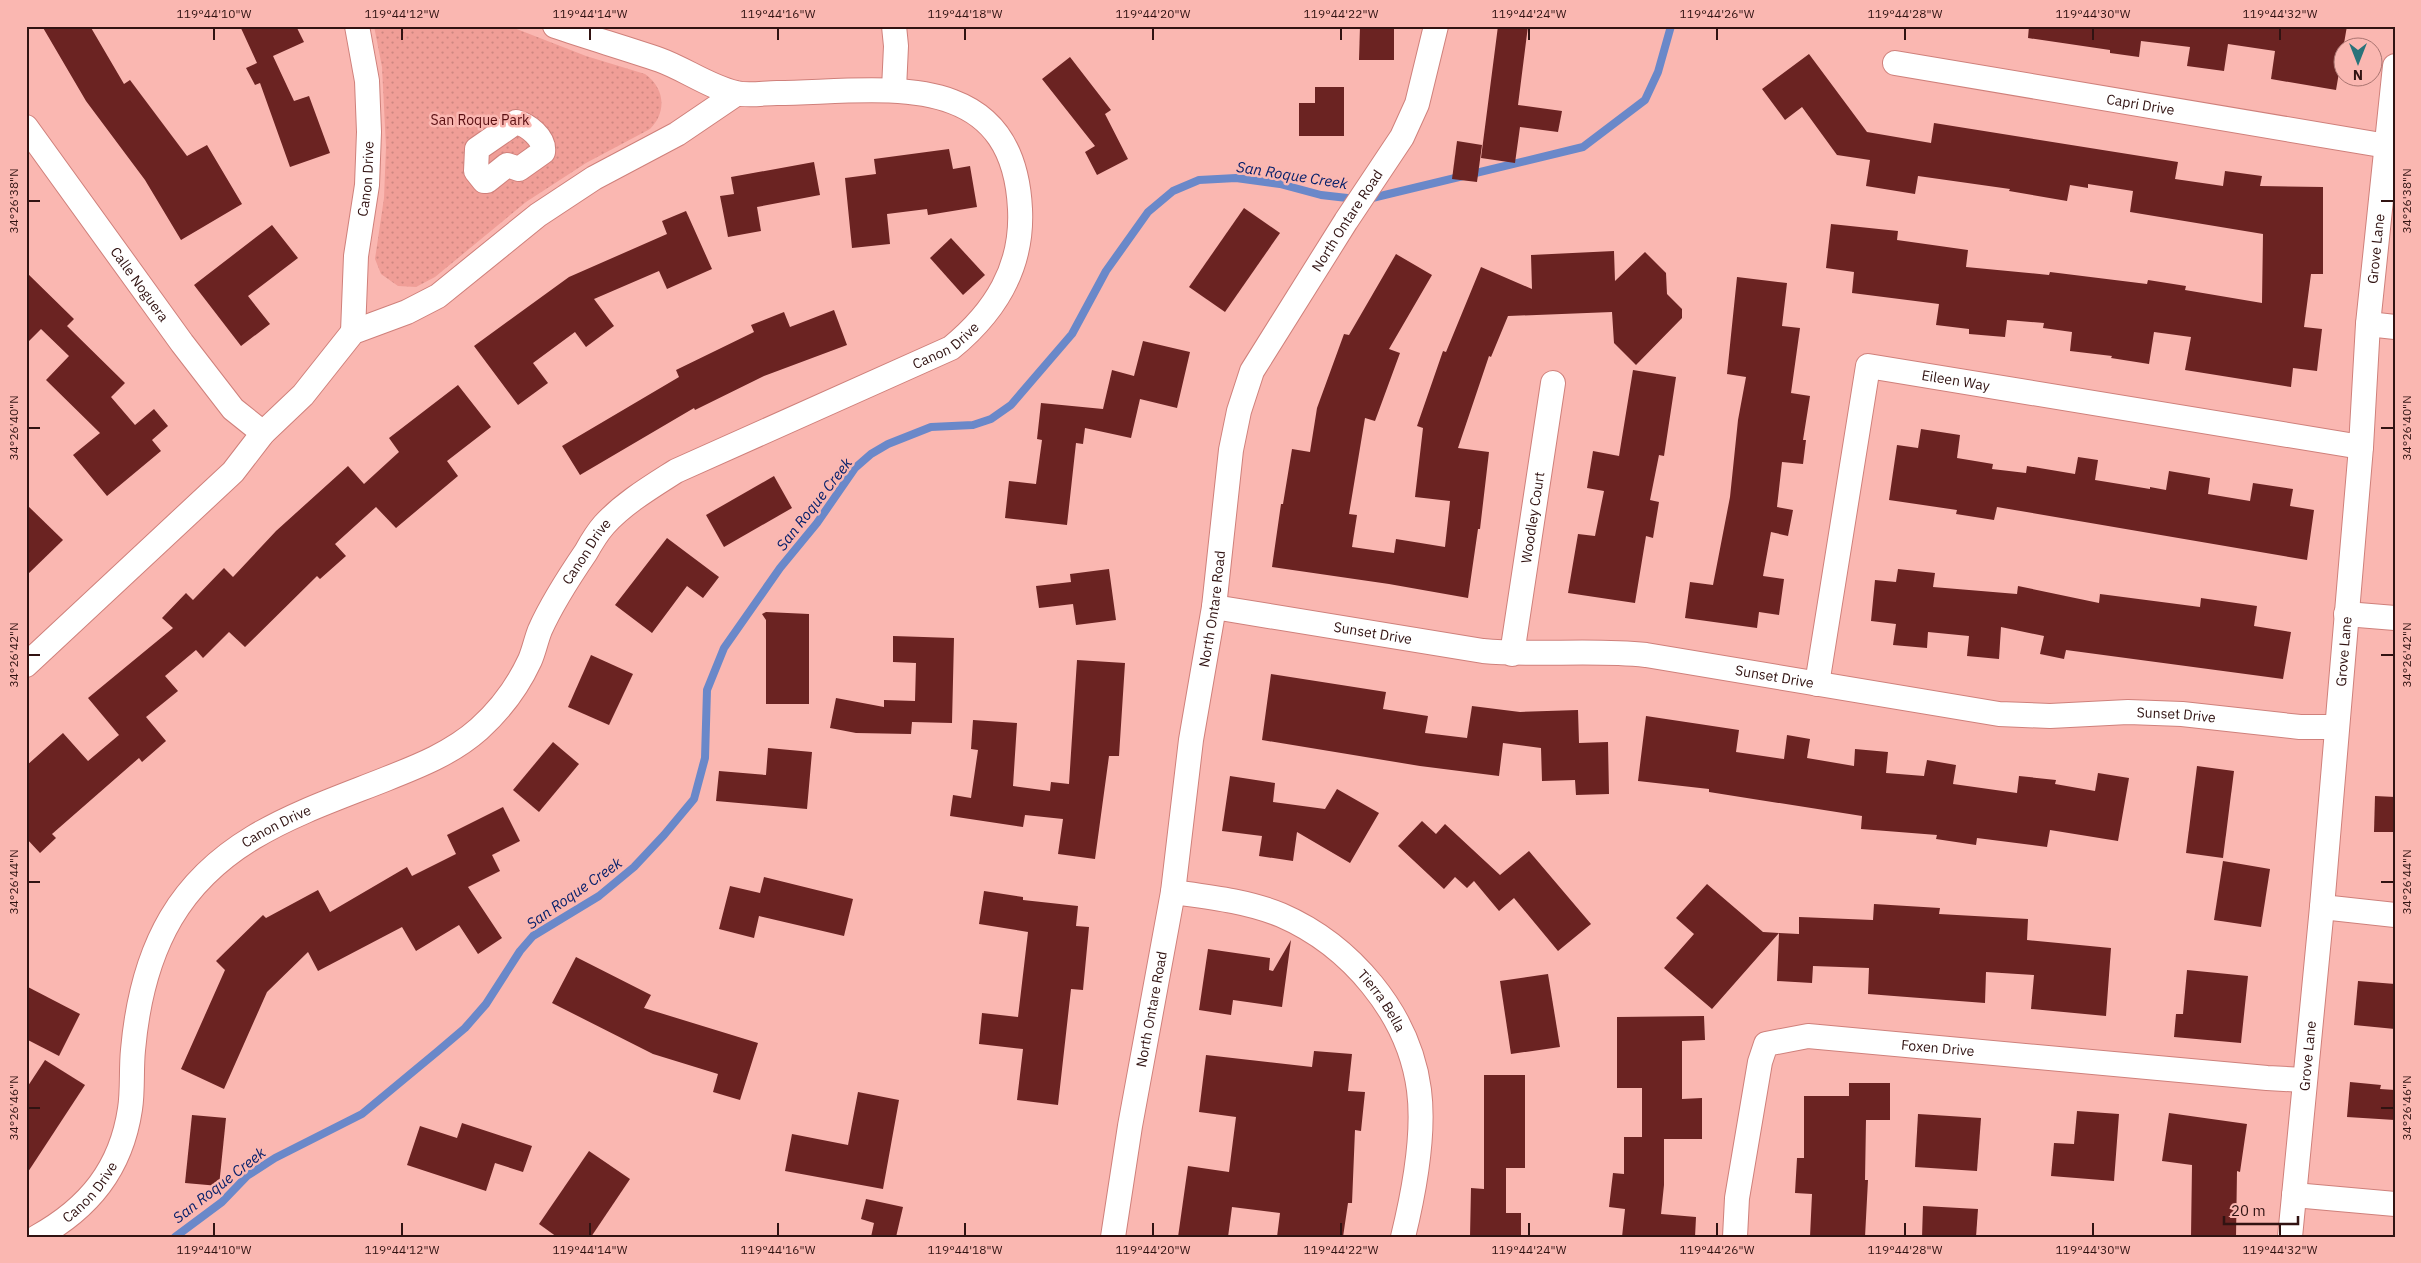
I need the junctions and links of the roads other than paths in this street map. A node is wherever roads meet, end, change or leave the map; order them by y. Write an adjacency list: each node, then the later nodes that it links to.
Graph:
1 (357, 26): 13 (street, Canon Drive)
2 (556, 26): 8 (street, Canon Drive)
3 (894, 26): 7 (street)
4 (1436, 26): 17 (street, North Ontare Road)
5 (1895, 63): 10 (street, Capri Drive)
6 (2395, 66): 10 (street, Grove Lane)
7 (894, 90): 8 (street, Canon Drive); 30 (street, Canon Drive)
8 (736, 94): 13 (street)
9 (26, 127): 15 (street, Calle Noguera)
10 (2387, 146): 11 (street, Grove Lane)
11 (2368, 324): 12 (street); 16 (street, Grove Lane)
12 (2395, 327)
13 (353, 332): 15 (street)
14 (1553, 382): 20 (street, Woodley Court)
15 (263, 433): 21 (street)
16 (2361, 447): 18 (street, Grove Lane); 22 (street, Eileen Way)
17 (1214, 607): 20 (street, Sunset Drive); 24 (street, North Ontare Road)
18 (2346, 614): 19 (street); 23 (street, Grove Lane)
19 (2395, 618)
20 (1512, 654): 22 (street, Sunset Drive)
21 (26, 665)
22 (1817, 684): 23 (street, Sunset Drive)
23 (2336, 727): 25 (street, Grove Lane)
24 (1173, 892): 31 (street, North Ontare Road); 32 (street, Tierra Bella)
25 (2322, 907): 26 (street); 27 (street, Grove Lane)
26 (2395, 914)
27 (2304, 1080): 28 (street, Grove Lane); 33 (street, Foxen Drive)
28 (2294, 1195): 29 (street); 34 (street, Grove Lane)
29 (2395, 1204)
30 (37, 1237)
31 (1113, 1237)
32 (1403, 1237)
33 (1734, 1237)
34 (2290, 1237)

